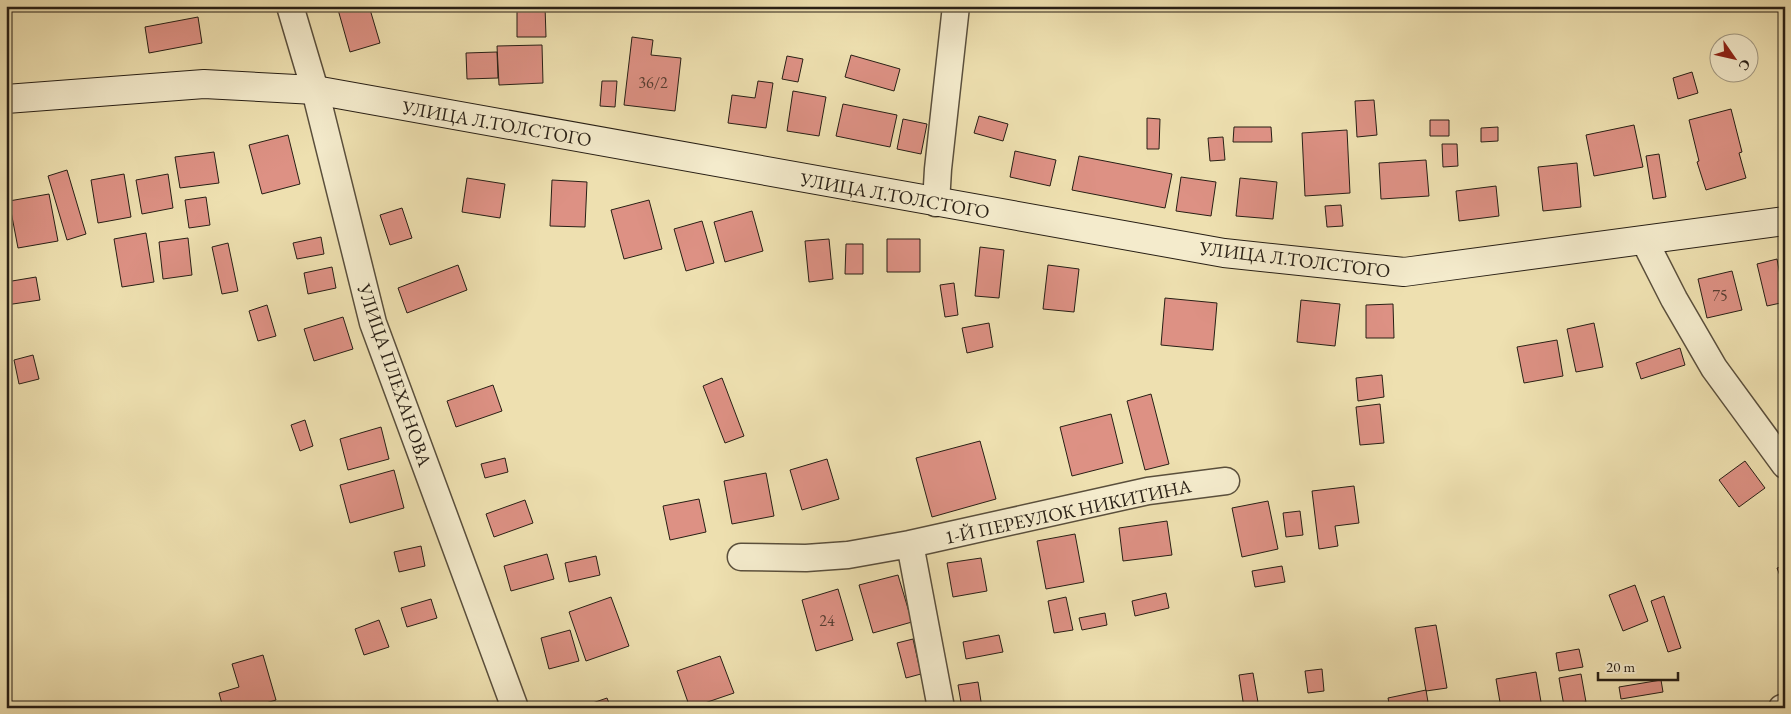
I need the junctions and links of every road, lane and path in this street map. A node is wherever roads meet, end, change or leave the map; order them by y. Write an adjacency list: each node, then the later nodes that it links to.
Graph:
1 (290, 6): 3 (street, УЛИЦА ПЛЕХАНОВА)
2 (956, 6): 5 (street)
3 (315, 90): 4 (street, УЛИЦА Л.ТОЛСТОГО); 5 (street, УЛИЦА Л.ТОЛСТОГО); 12 (street, УЛИЦА ПЛЕХАНОВА)
4 (6, 100)
5 (936, 203): 7 (street, УЛИЦА Л.ТОЛСТОГО)
6 (1785, 221): 7 (street, УЛИЦА Л.ТОЛСТОГО)
7 (1644, 240): 8 (street)
8 (1785, 465)
9 (1226, 481): 10 (street, 1-Й ПЕРЕУЛОК НИКИТИНА)
10 (910, 544): 11 (street, 1-Й ПЕРЕУЛОК НИКИТИНА); 13 (street)
11 (741, 557)
12 (515, 708)
13 (942, 708)

